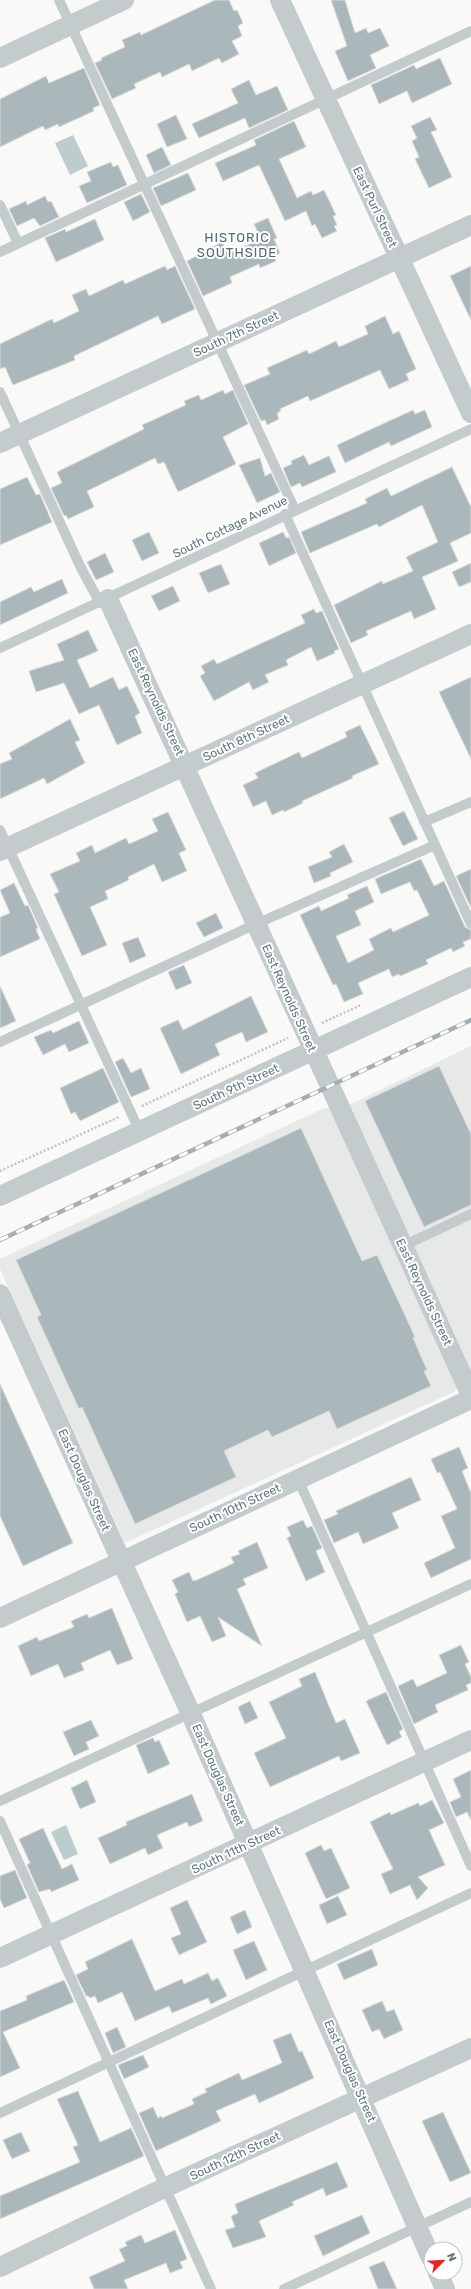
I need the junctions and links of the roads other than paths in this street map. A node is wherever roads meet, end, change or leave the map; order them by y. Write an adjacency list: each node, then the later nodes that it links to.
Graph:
1 (58, 0): 4 (lane)
2 (124, 0): 4 (street)
3 (280, 0): 7 (street, East Purl Street)
4 (70, 26): 6 (street); 8 (lane)
5 (471, 31): 7 (lane)
6 (0, 58)
7 (326, 99): 8 (lane); 13 (street, East Purl Street)
8 (144, 185): 11 (lane); 14 (lane)
9 (0, 205): 11 (lane)
10 (471, 225): 13 (street, South 7th Street)
11 (18, 243): 12 (lane)
12 (0, 252)
13 (399, 258): 14 (street, South 7th Street); 16 (street, East Purl Street)
14 (217, 343): 18 (street, South 7th Street); 20 (lane)
15 (0, 392): 18 (lane)
16 (471, 413)
17 (471, 429): 20 (lane, South Cottage Avenue)
18 (19, 434): 19 (street, South 7th Street); 22 (lane)
19 (0, 443)
20 (295, 510): 21 (lane, South Cottage Avenue)
21 (285, 514): 22 (lane, South Cottage Avenue); 25 (lane)
22 (104, 601): 24 (lane, South Cottage Avenue); 26 (street, East Reynolds Street)
23 (471, 634): 25 (street, South 8th Street)
24 (0, 648)
25 (361, 684): 26 (street, South 8th Street); 28 (lane)
26 (186, 766): 29 (street, South 8th Street); 31 (street, East Reynolds Street)
27 (471, 802): 28 (lane)
28 (424, 822): 30 (lane)
29 (3, 843): 34 (lane)
30 (435, 845): 31 (lane); 32 (lane)
31 (256, 924): 34 (lane); 36 (street, East Reynolds Street)
32 (471, 924)
33 (471, 977): 36 (street, South 9th Street)
34 (81, 1005): 35 (lane); 37 (lane)
35 (0, 1042)
36 (313, 1050): 37 (street, South 9th Street); 40 (street, East Reynolds Street)
37 (140, 1132): 38 (street, South 9th Street)
38 (0, 1196)
39 (471, 1214): 40 (lane)
40 (403, 1246): 42 (street, East Reynolds Street)
41 (0, 1294): 45 (street, East Douglas Street)
42 (471, 1395)
43 (471, 1399): 44 (street, South 10th Street)
44 (298, 1479): 45 (street, South 10th Street); 48 (lane)
45 (120, 1562): 47 (street, South 10th Street); 49 (street, East Douglas Street)
46 (471, 1584): 48 (lane)
47 (0, 1618)
48 (366, 1632): 49 (lane); 51 (lane)
49 (190, 1712): 52 (lane); 54 (street, East Douglas Street)
50 (471, 1740): 51 (street, South 11th Street)
51 (424, 1762): 54 (street, South 11th Street); 55 (lane)
52 (0, 1801)
53 (0, 1821): 57 (lane)
54 (249, 1844): 57 (street, South 11th Street); 59 (street, East Douglas Street)
55 (471, 1866)
56 (471, 1893): 59 (lane)
57 (50, 1934): 58 (street, South 11th Street); 61 (lane)
58 (0, 1958)
59 (305, 1970): 61 (lane); 62 (street, East Douglas Street)
60 (471, 2048): 62 (street, South 12th Street)
61 (107, 2062): 63 (lane); 64 (lane)
62 (361, 2098): 64 (street, South 12th Street); 66 (street, East Douglas Street)
63 (0, 2113)
64 (164, 2188): 68 (street, South 12th Street); 69 (lane)
65 (471, 2202): 66 (lane)
66 (417, 2228): 67 (street, East Douglas Street); 70 (lane)
67 (423, 2241)
68 (0, 2267)
69 (211, 2289)
70 (284, 2289)

